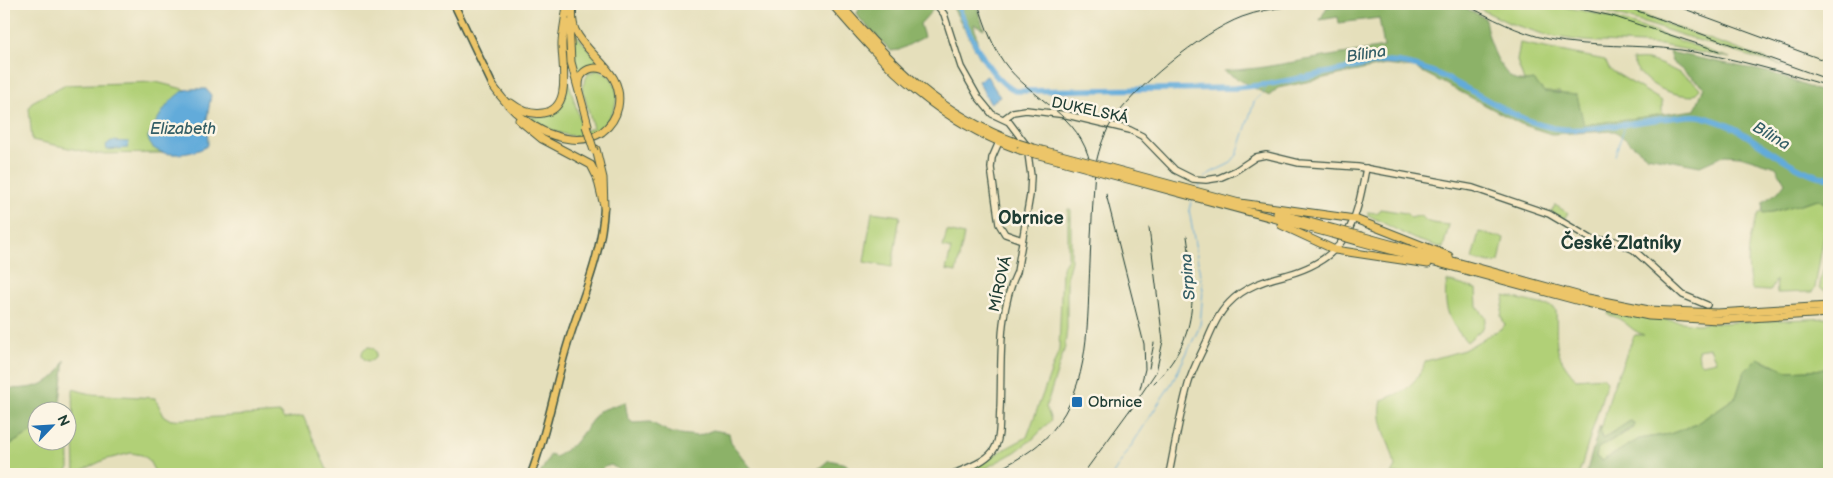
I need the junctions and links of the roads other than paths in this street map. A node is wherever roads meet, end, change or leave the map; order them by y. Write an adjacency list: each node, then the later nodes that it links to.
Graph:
1 (454, 4): 8 (main road)
2 (570, 4): 6 (highway); 7 (highway); 10 (highway)
3 (832, 4): 11 (highway)
4 (840, 4): 12 (highway)
5 (936, 4): 9 (street)
6 (565, 24): 8 (highway); 10 (highway)
7 (613, 76): 8 (highway); 10 (highway)
8 (493, 86): 17 (highway)
9 (1004, 118): 12 (street); 14 (street, DUKELSKÁ)
10 (587, 125): 17 (highway, bridge)
11 (999, 142): 12 (highway); 22 (street)
12 (1020, 143): 13 (highway, bridge); 13 (street, MÍROVÁ)
13 (1033, 154): 15 (highway, bridge); 22 (street, MÍROVÁ)
14 (1366, 168): 19 (street); 28 (street, DUKELSKÁ)
15 (1212, 199): 16 (highway); 18 (highway)
16 (1240, 203): 19 (highway); 20 (highway)
17 (603, 205): 31 (main road)
18 (1270, 218): 20 (highway); 23 (highway)
19 (1355, 219): 23 (street); 25 (highway)
20 (1333, 232): 21 (highway, bridge)
21 (1359, 239): 24 (highway); 25 (highway)
22 (1022, 240): 32 (street, MÍROVÁ)
23 (1335, 250): 24 (highway); 33 (street)
24 (1437, 263): 26 (highway)
25 (1474, 267): 26 (highway)
26 (1503, 278): 27 (highway)
27 (1513, 281): 29 (highway); 30 (highway)
28 (1707, 305)
29 (1829, 306)
30 (1829, 313)
31 (531, 474)
32 (953, 474)
33 (1169, 474)

